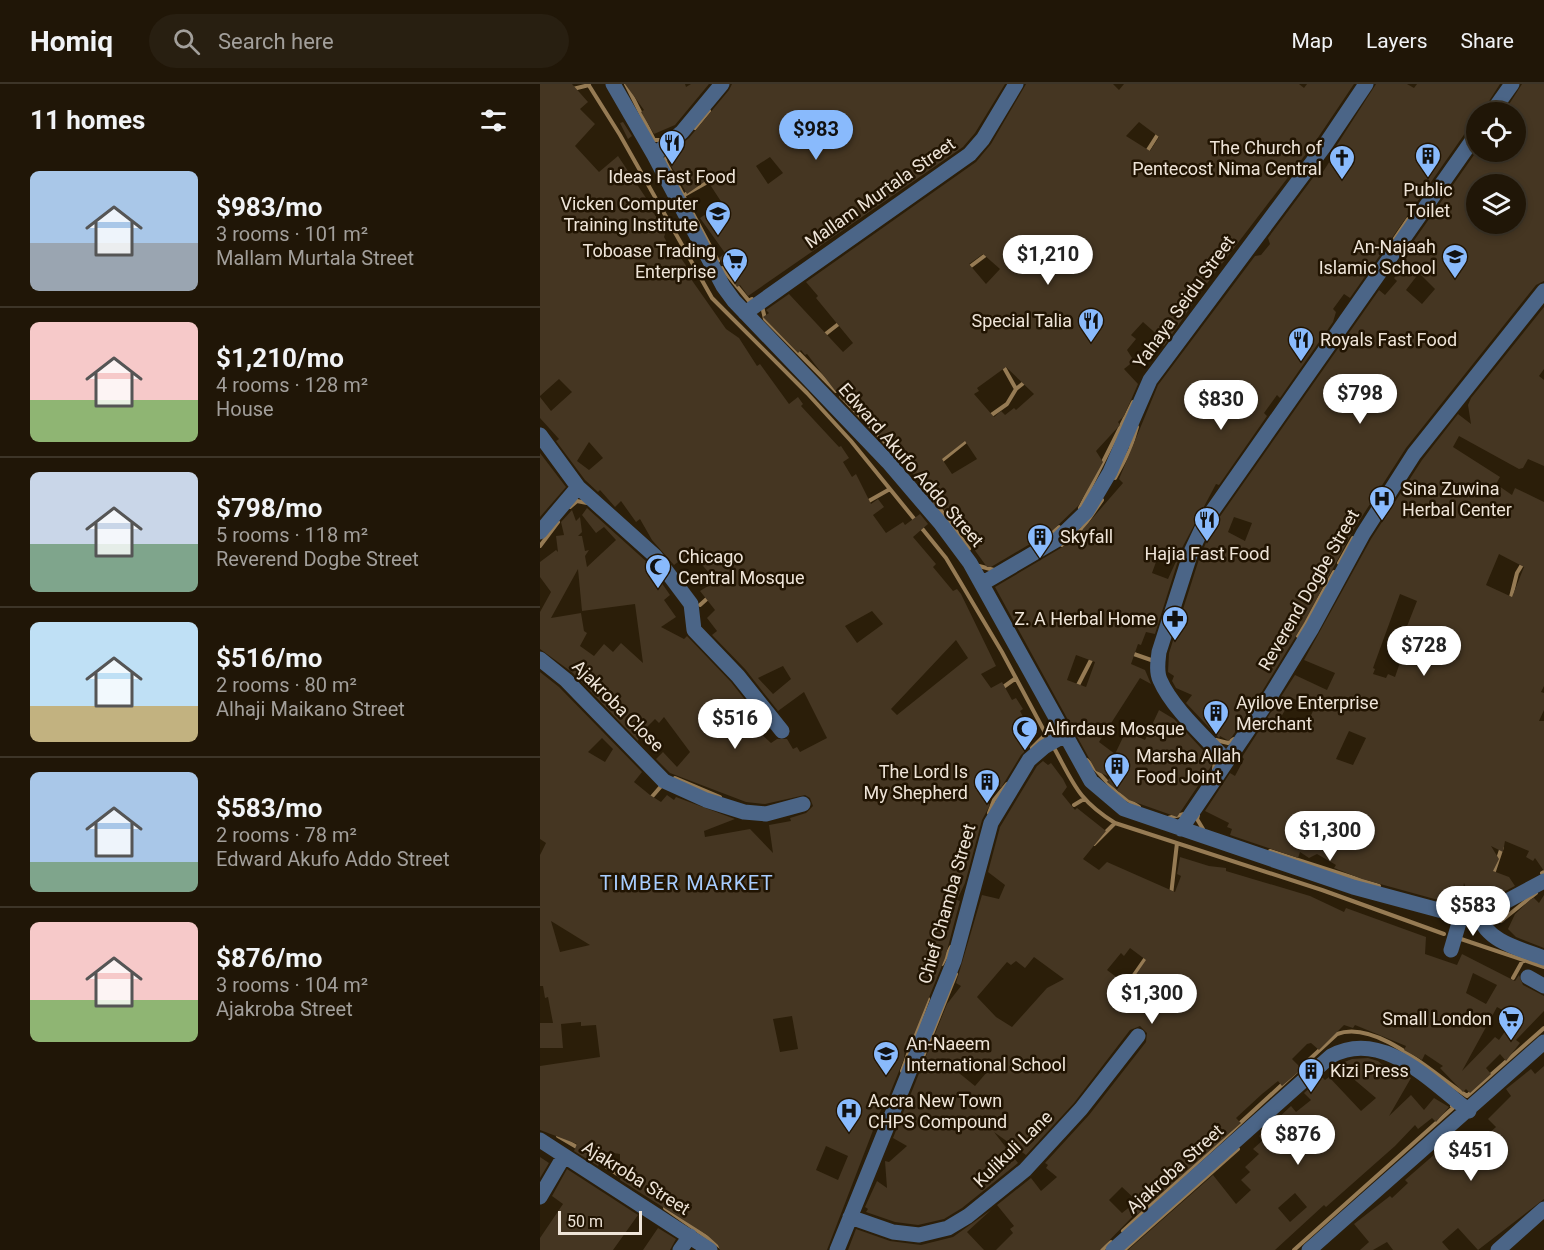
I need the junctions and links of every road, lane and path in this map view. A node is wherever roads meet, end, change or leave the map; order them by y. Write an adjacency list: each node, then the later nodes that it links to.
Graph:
1 (613, 84): 8 (street, Edward Akufo Addo Street)
2 (722, 84): 8 (street)
3 (1016, 84): 10 (street, Mallam Murtala Street)
4 (1366, 84): 14 (street, Yahaya Seidu Street)
5 (1512, 84): 6 (street)
6 (1499, 102)
7 (1466, 149): 18 (street)
8 (654, 155): 10 (street, Edward Akufo Addo Street)
9 (1544, 291): 18 (street, Reverend Dogbe Street)
10 (745, 313): 14 (street, Edward Akufo Addo Street)
11 (540, 435): 12 (street)
12 (578, 487): 13 (street); 16 (street)
13 (540, 532)
14 (983, 583): 17 (street, Edward Akufo Addo Street)
15 (540, 659): 19 (street, Ajakroba Close)
16 (782, 731)
17 (1055, 741): 20 (street, Edward Akufo Addo Street); 35 (street, Chief Chamba Street)
18 (1227, 761): 20 (street, Reverend Dogbe Street)
19 (803, 804)
20 (1180, 829): 22 (street, Edward Akufo Addo Street)
21 (1544, 880): 23 (street)
22 (1461, 916): 23 (street, Edward Akufo Addo Street); 24 (street)
23 (1479, 916): 25 (street)
24 (1451, 950)
25 (1544, 958)
26 (1528, 977): 27 (street)
27 (1544, 986)
28 (1138, 1036): 35 (street, Kulikuli Lane)
29 (1544, 1042): 30 (street)
30 (1469, 1111): 40 (street, Ajakroba Street); 41 (street)
31 (540, 1140): 32 (street, Ajakroba Street)
32 (564, 1156): 33 (street); 36 (street, Ajakroba Street)
33 (540, 1197)
34 (1544, 1209): 42 (street)
35 (850, 1217): 39 (street, Chief Chamba Street)
36 (690, 1236): 37 (street); 38 (street, Ajakroba Street)
37 (680, 1250)
38 (710, 1250)
39 (837, 1250)
40 (1113, 1250)
41 (1308, 1250)
42 (1498, 1250)

